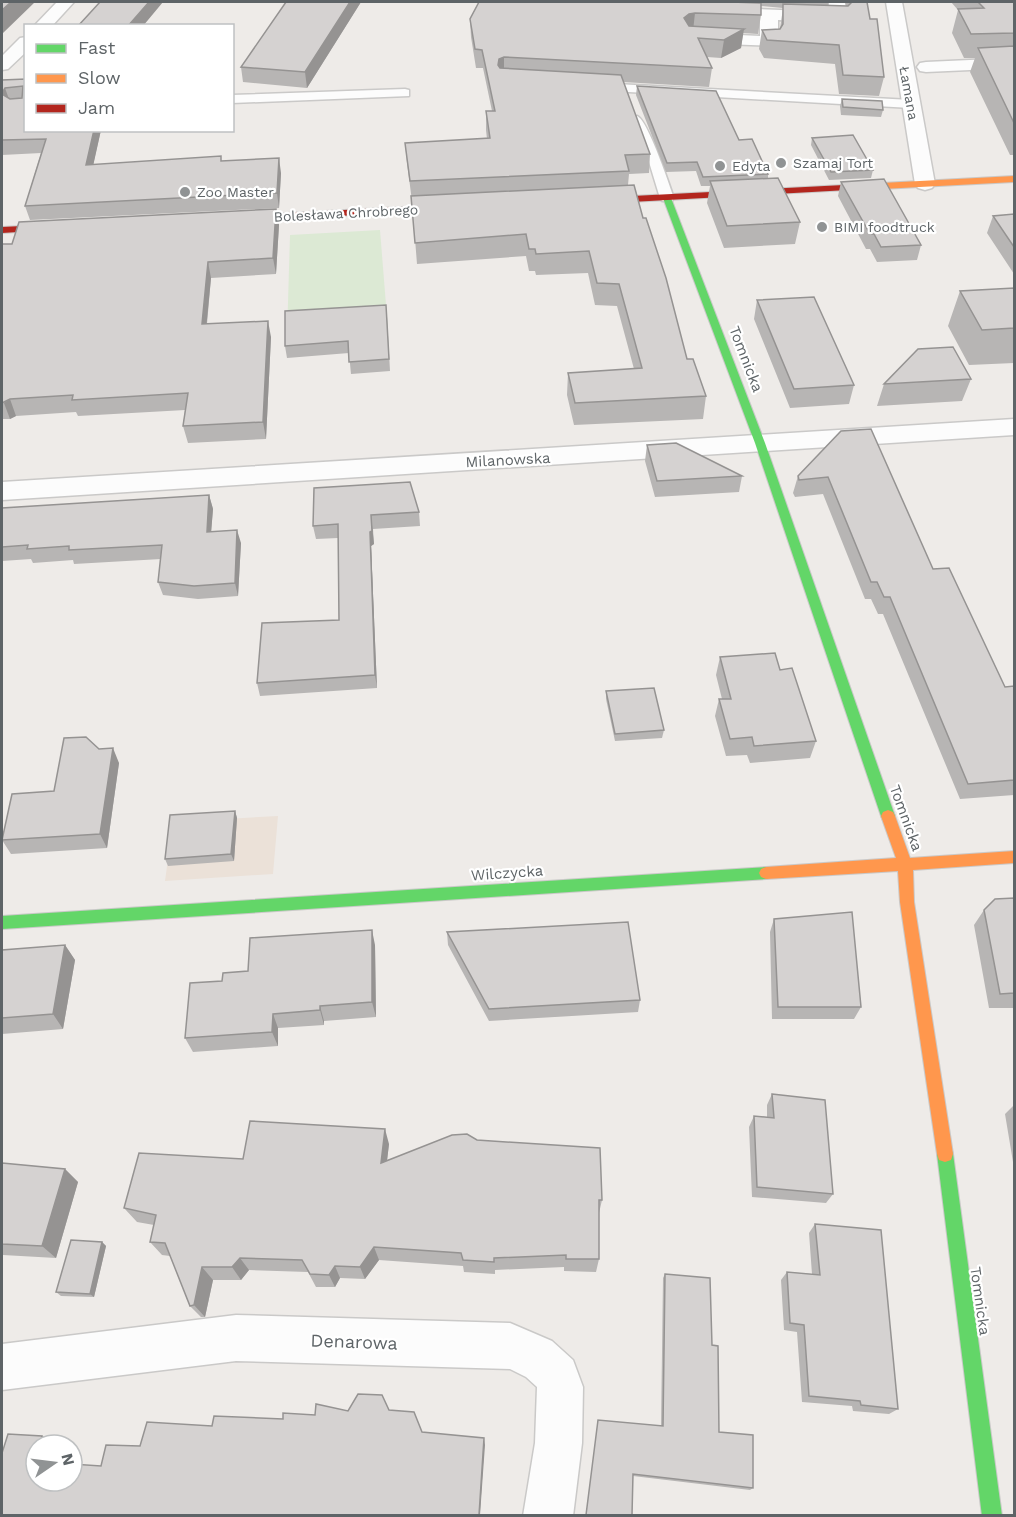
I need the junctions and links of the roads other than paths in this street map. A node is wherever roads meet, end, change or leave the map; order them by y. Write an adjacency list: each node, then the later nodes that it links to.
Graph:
1 (66, 2): 6 (street)
2 (837, 2): 5 (street)
3 (894, 2): 12 (street, Łamana)
4 (698, 10): 5 (street)
5 (769, 14): 7 (street)
6 (44, 24)
7 (693, 38)
8 (24, 44): 10 (street)
9 (1014, 63): 11 (street)
10 (2, 65)
11 (926, 67): 12 (lane)
12 (905, 68): 17 (street, Łamana)
13 (581, 86): 16 (lane)
14 (405, 93): 15 (lane)
15 (234, 99)
16 (630, 99): 17 (lane); 20 (lane)
17 (912, 104): 19 (street, Łamana)
18 (1014, 179): 19 (street)
19 (925, 184): 20 (street)
20 (667, 198): 21 (street); 27 (street, Tomnicka)
21 (575, 202)
22 (471, 207): 23 (street, Bolesława Chrobrego)
23 (214, 220)
24 (78, 226): 25 (street)
25 (2, 230)
26 (1014, 427): 27 (street, Milanowska)
27 (760, 443): 28 (street, Milanowska); 30 (street, Tomnicka)
28 (2, 491)
29 (1014, 857): 30 (street, Wilczycka)
30 (905, 864): 31 (street, Wilczycka); 34 (street, Tomnicka)
31 (2, 922)
32 (2, 1367): 33 (street, Denarowa)
33 (548, 1515)
34 (992, 1515)

